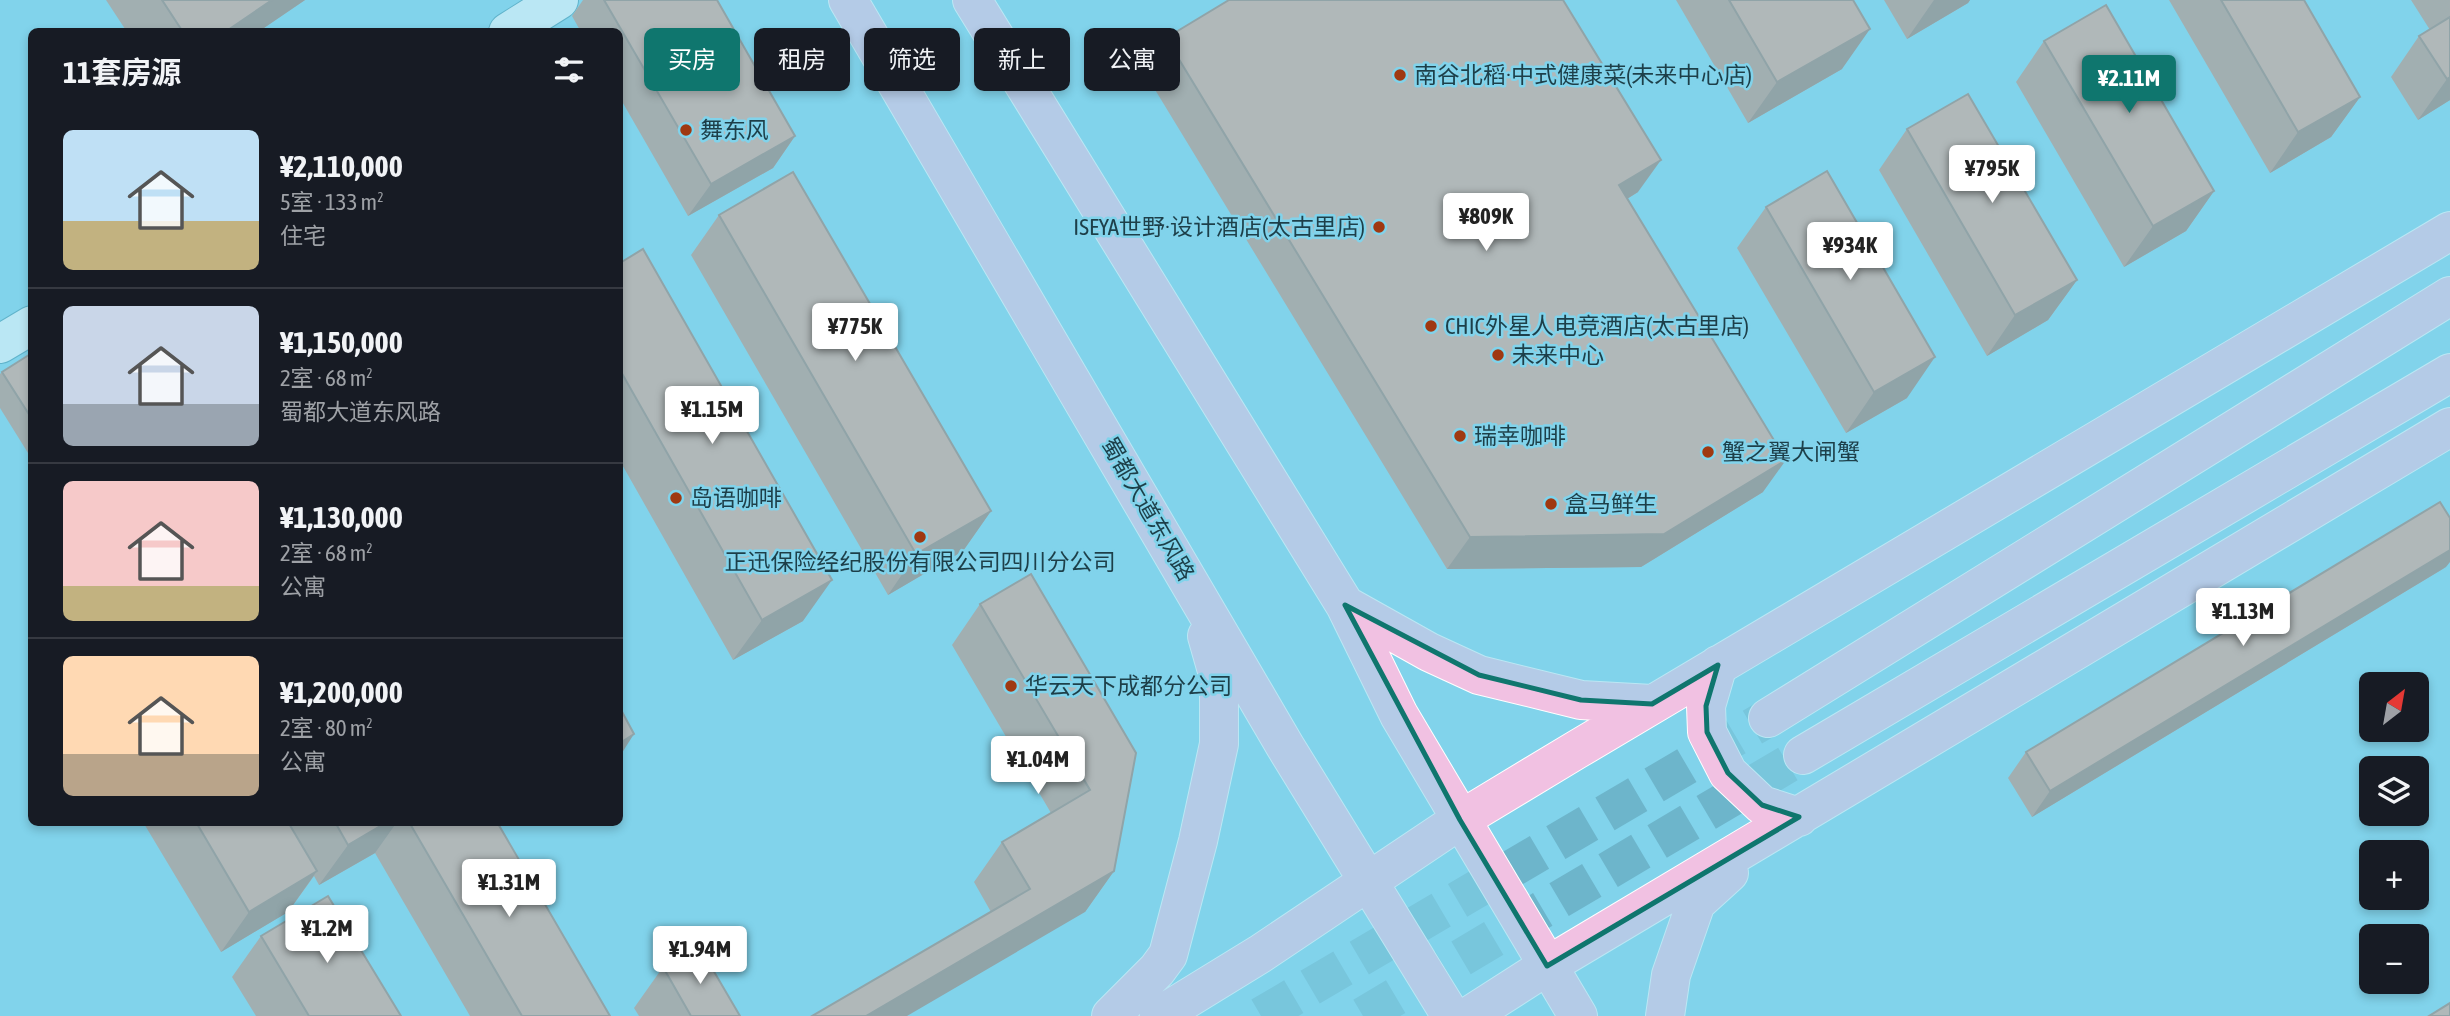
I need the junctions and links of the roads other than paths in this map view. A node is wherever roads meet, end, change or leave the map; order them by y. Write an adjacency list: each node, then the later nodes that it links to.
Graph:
1 (559, 0): 4 (street)
2 (848, 0): 11 (main road, 蜀都大道东风路)
3 (972, 0): 12 (main road)
4 (514, 28)
5 (2450, 231): 13 (main road)
6 (2450, 296): 15 (main road)
7 (28, 328): 8 (street)
8 (0, 345)
9 (2450, 373): 16 (main road)
10 (2450, 426): 18 (main road)
11 (1186, 575): 19 (main road, 蜀都大道东风路); 21 (main road)
12 (1345, 605): 14 (main road); 17 (main road)
13 (1718, 665): 14 (main road); 18 (main road)
14 (1652, 704): 17 (main road)
15 (1768, 718)
16 (1803, 755)
17 (1461, 820): 19 (main road); 20 (main road)
18 (1786, 825): 20 (main road); 26 (main road)
19 (1370, 881): 22 (main road); 23 (main road, 蜀都大道东风路)
20 (1547, 966): 24 (main road); 25 (main road)
21 (1111, 1016)
22 (1159, 1016)
23 (1451, 1016)
24 (1469, 1016)
25 (1578, 1016)
26 (1665, 1016)

